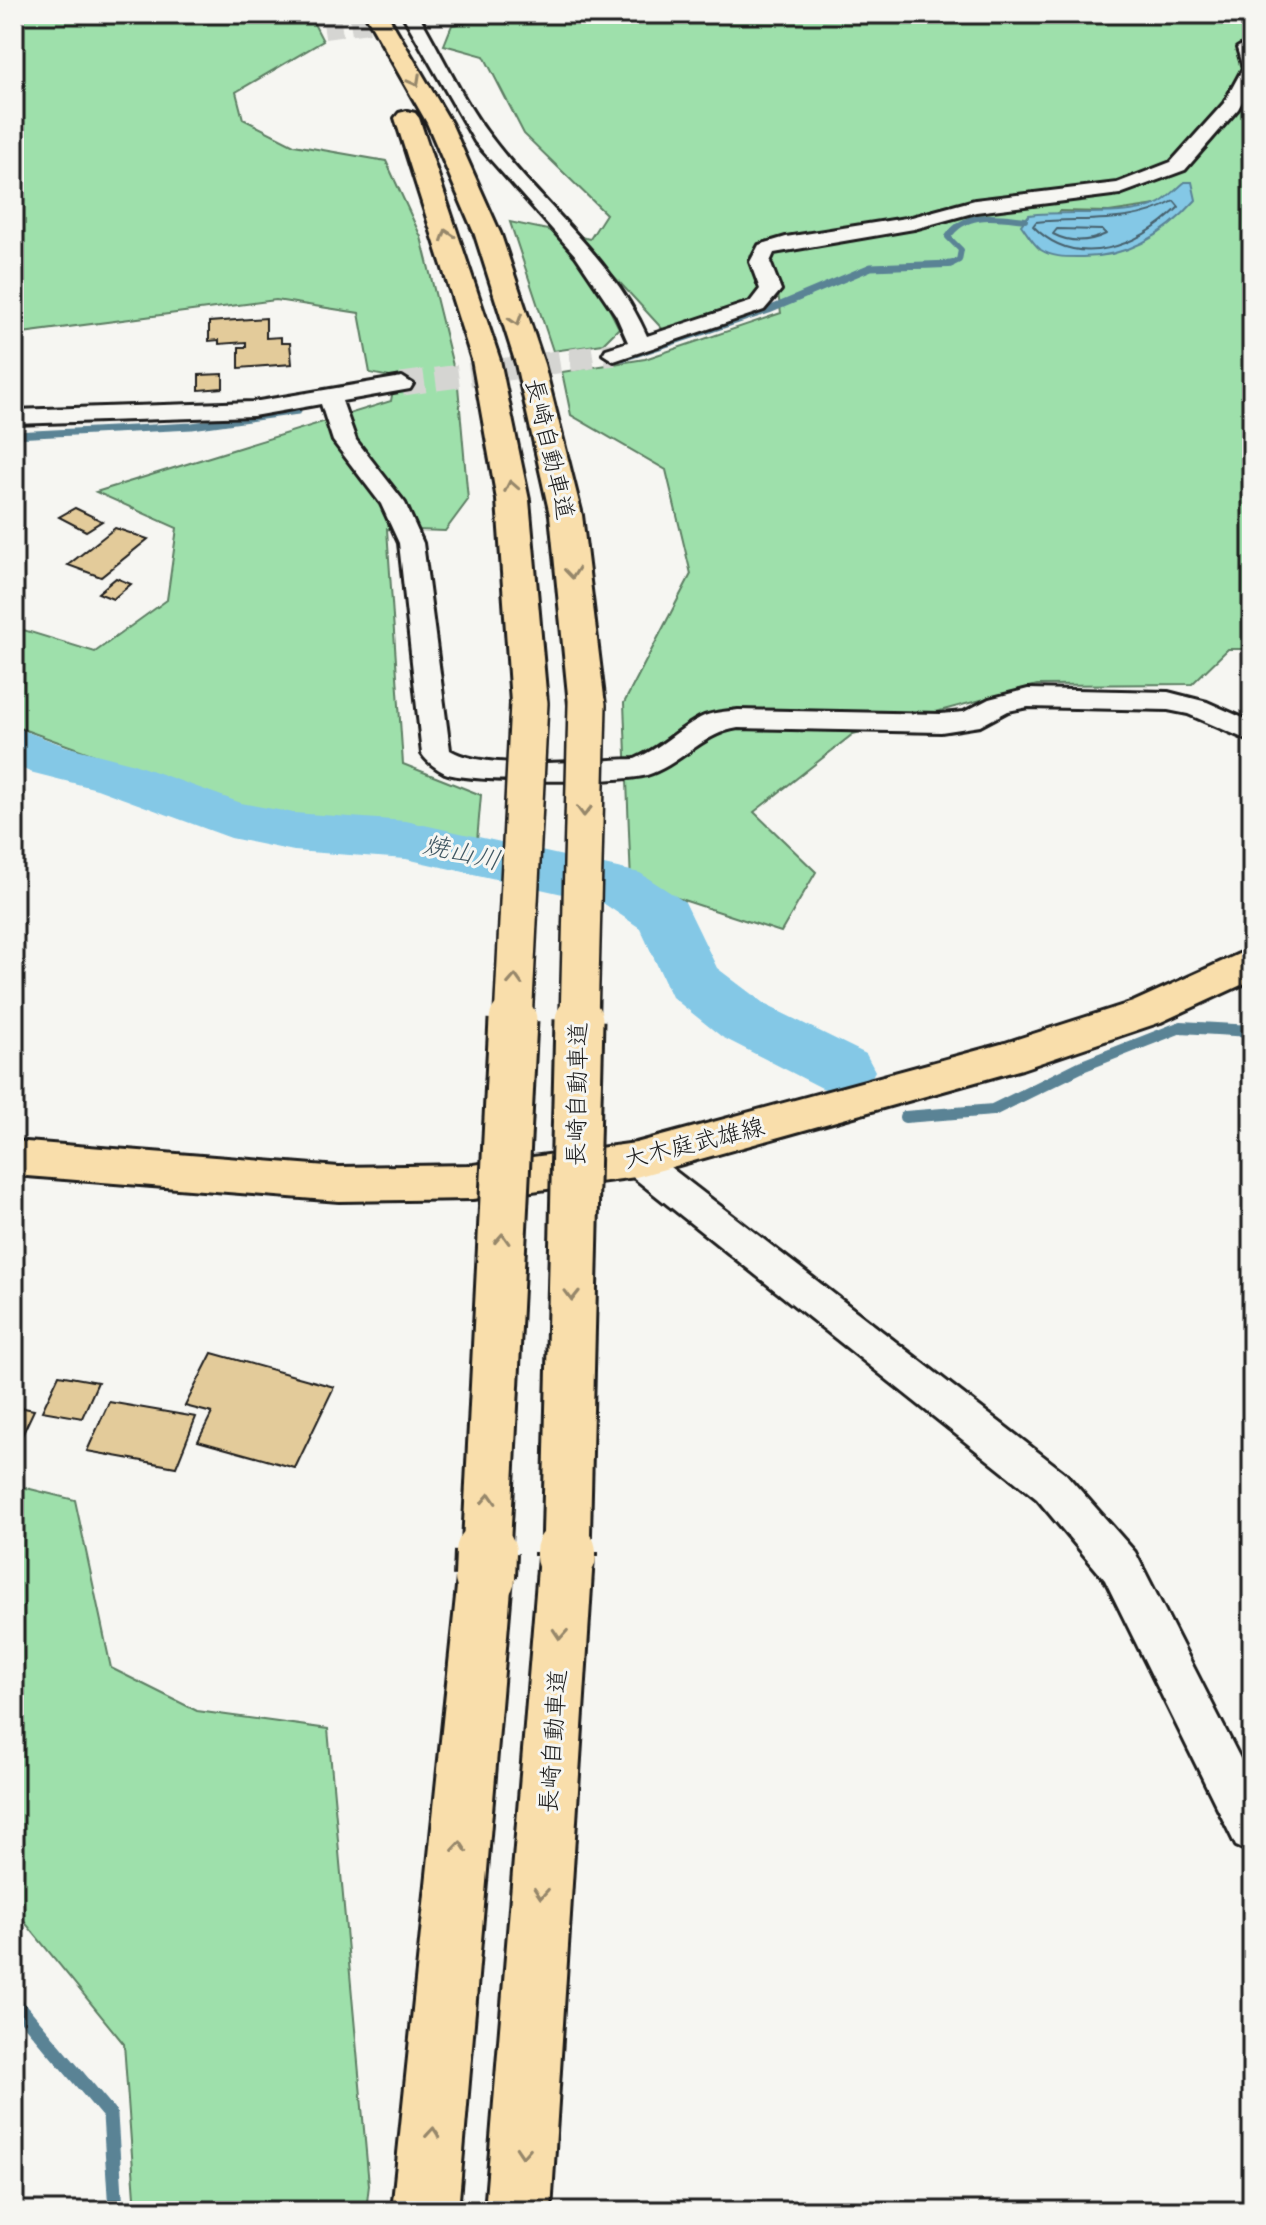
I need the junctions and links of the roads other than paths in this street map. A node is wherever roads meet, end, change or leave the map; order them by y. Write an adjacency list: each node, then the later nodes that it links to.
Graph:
1 (347, 14): 14 (highway, 長崎自動車道, one-way to 1, bridge)
2 (399, 17): 4 (street); 15 (highway, 長崎自動車道, one-way to 15, bridge)
3 (1252, 44): 4 (street)
4 (640, 346): 5 (street)
5 (614, 354)
6 (402, 384): 7 (street)
7 (329, 395): 8 (street); 9 (street)
8 (14, 417)
9 (1252, 733)
10 (1252, 962): 12 (main road, 大木庭武雄線)
11 (14, 1158): 12 (main road, 大木庭武雄線)
12 (636, 1160): 13 (street)
13 (1252, 1830)
14 (425, 2211)
15 (518, 2211)

